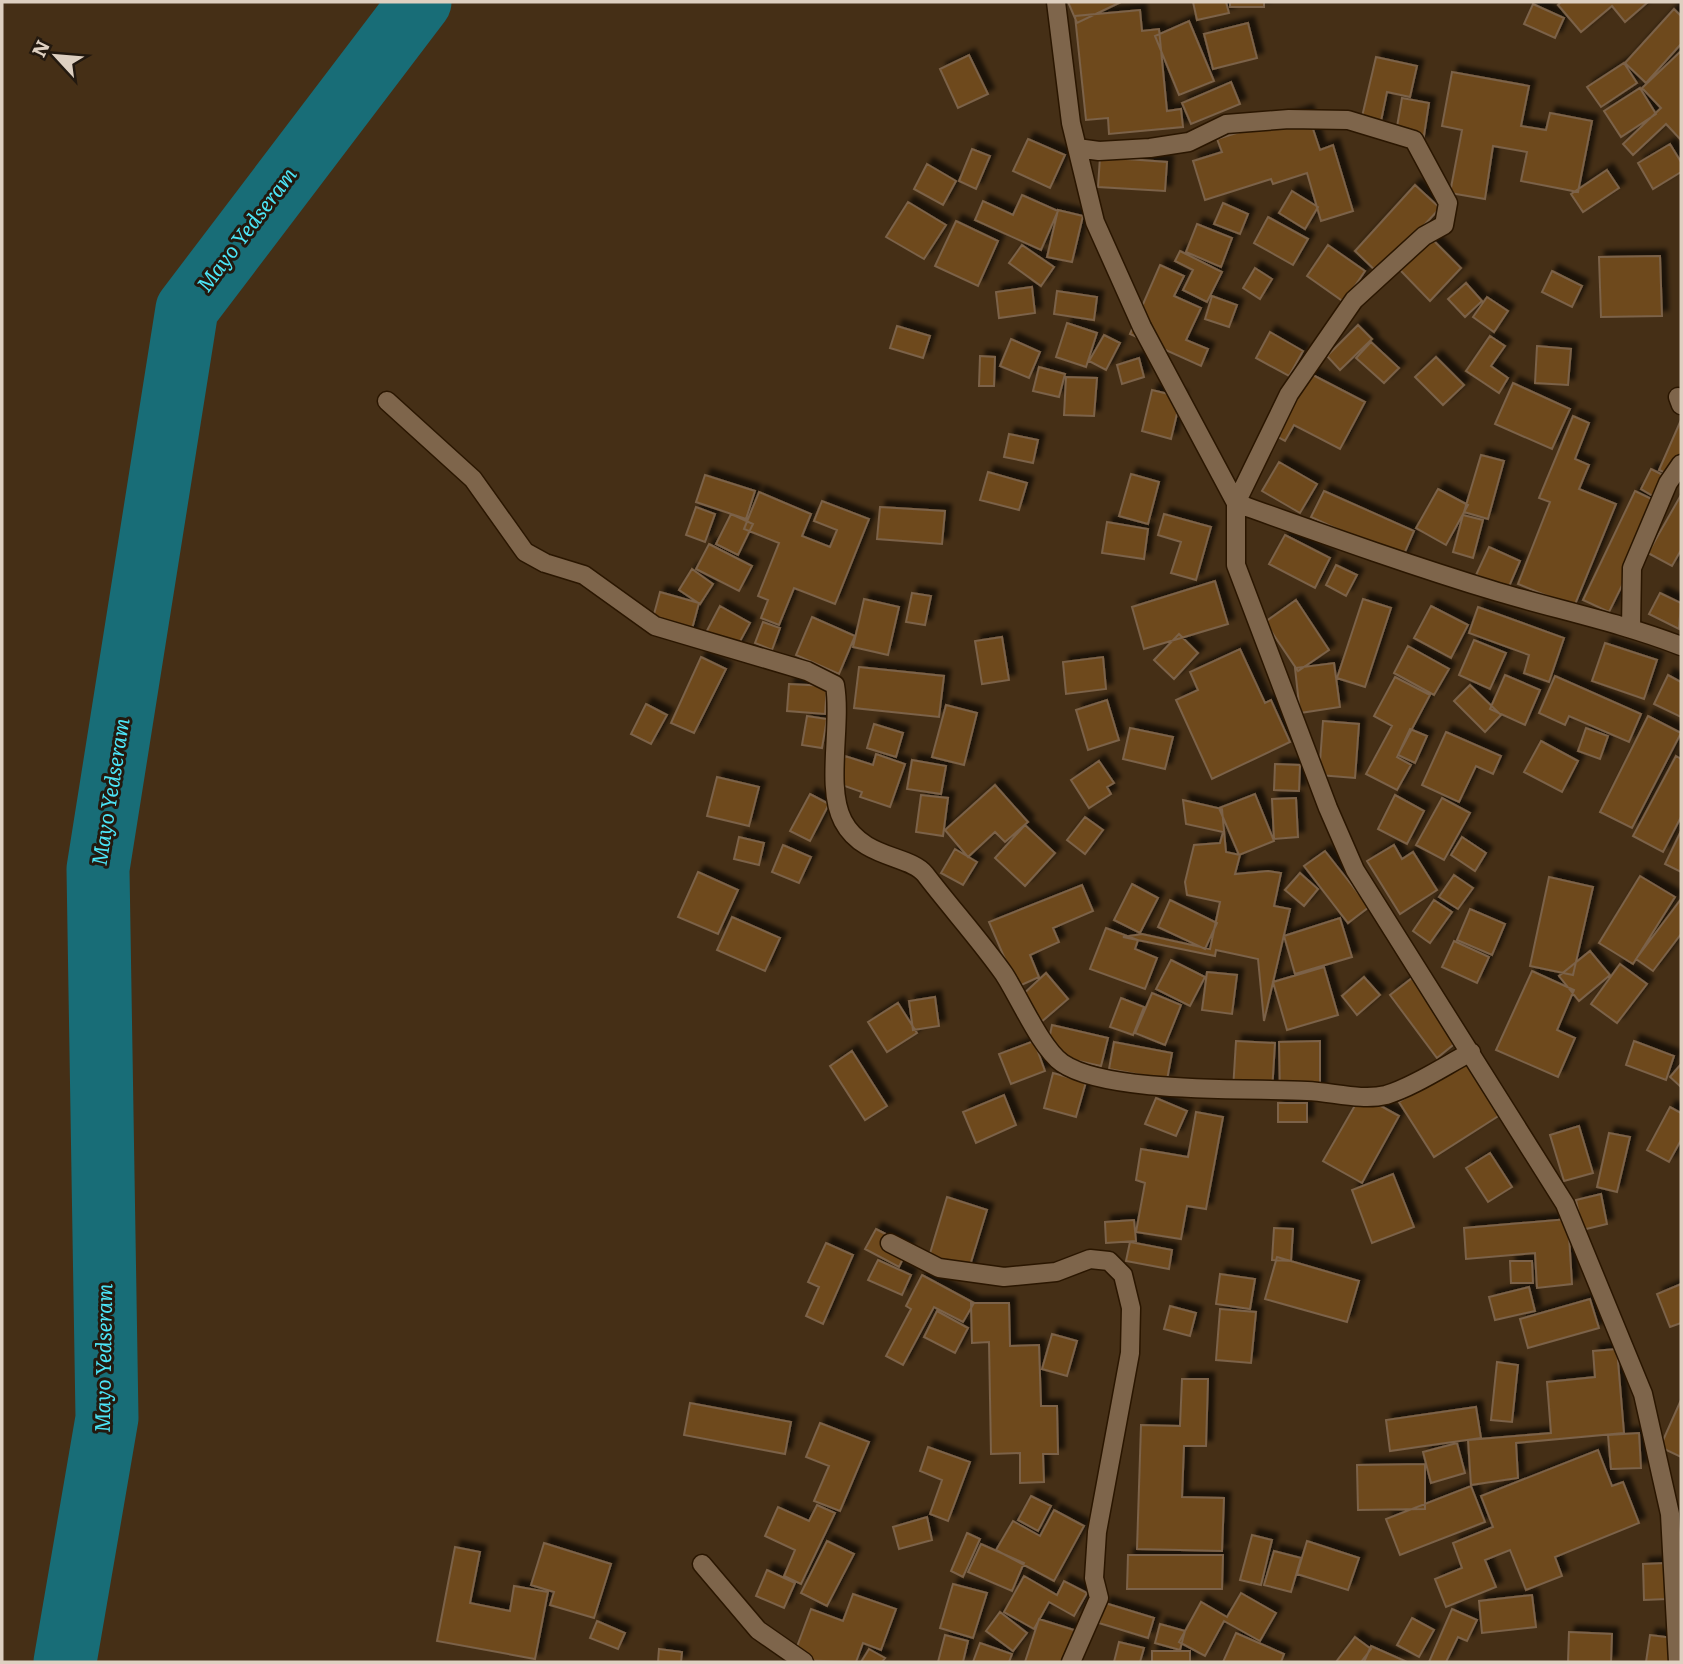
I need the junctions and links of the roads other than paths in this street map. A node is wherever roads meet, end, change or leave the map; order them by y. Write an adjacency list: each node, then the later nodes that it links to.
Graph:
1 (1056, 2): 2 (street)
2 (1077, 148): 5 (street); 5 (street)
3 (387, 401): 8 (street)
4 (1681, 464): 6 (street)
5 (1236, 503): 6 (street); 8 (street)
6 (1631, 628): 7 (street)
7 (1681, 646)
8 (1471, 1052): 10 (street)
9 (890, 1243): 13 (street)
10 (1676, 1512): 14 (street)
11 (702, 1564): 12 (street)
12 (804, 1662)
13 (1070, 1662)
14 (1678, 1662)

